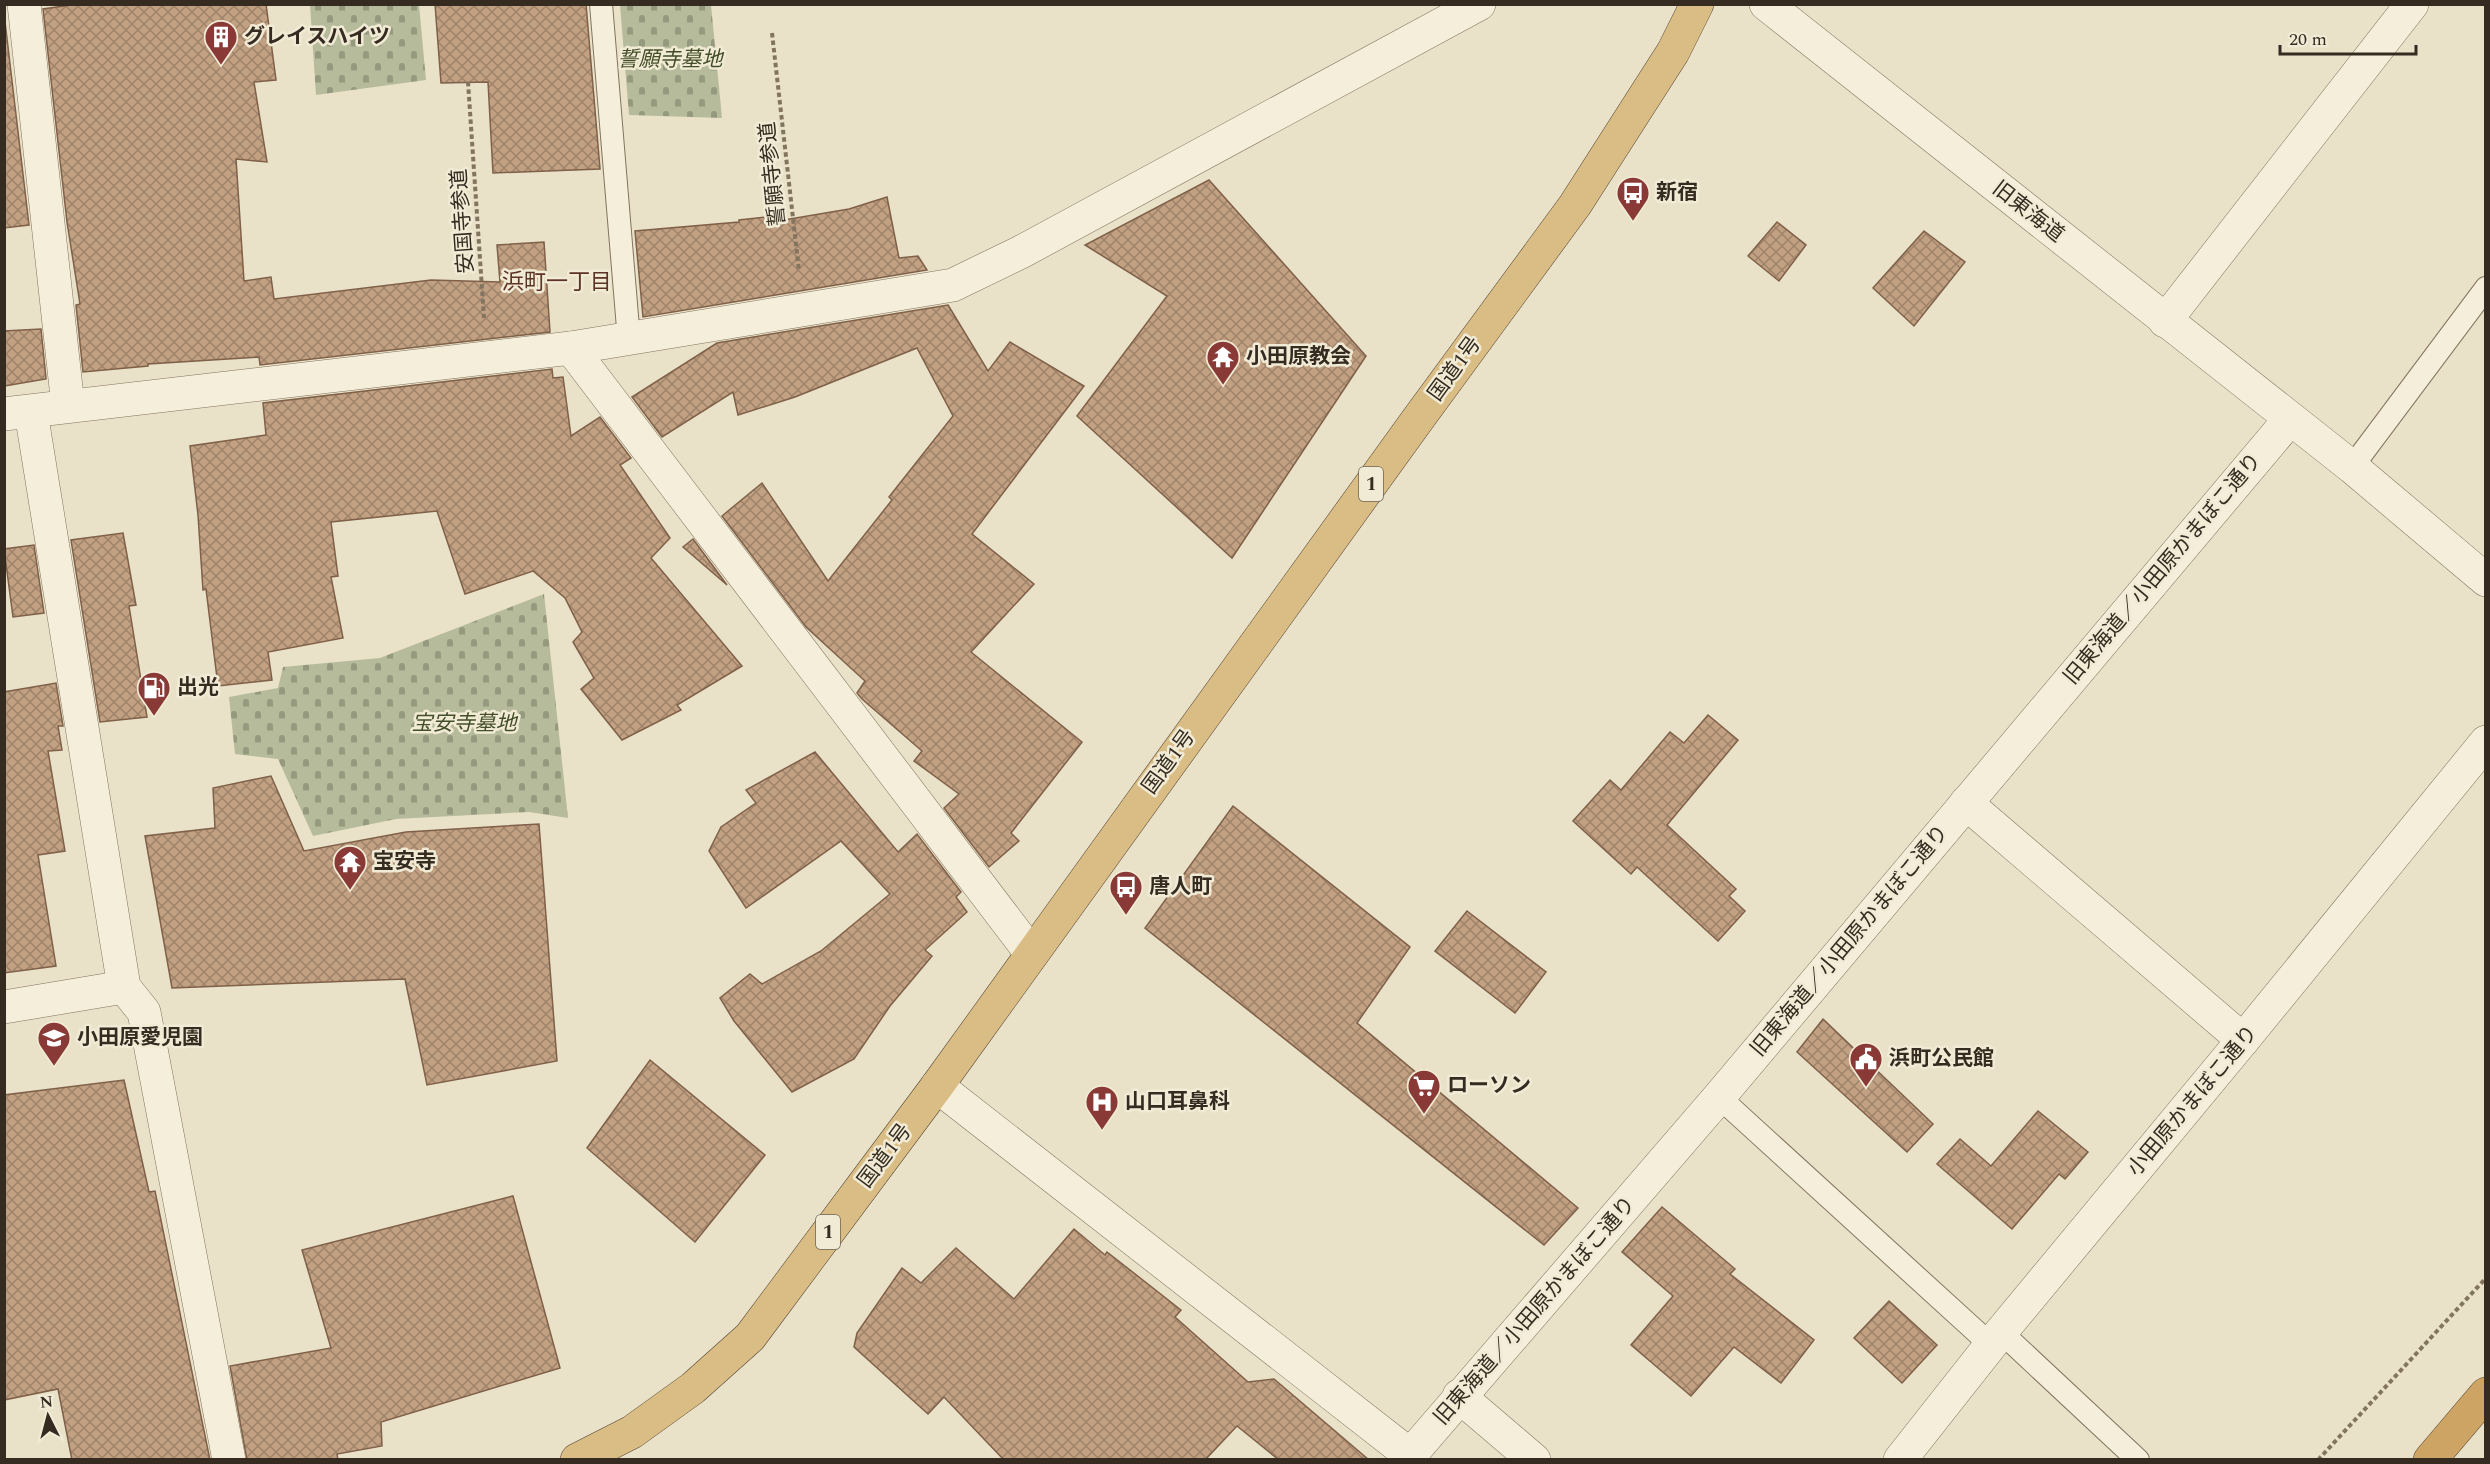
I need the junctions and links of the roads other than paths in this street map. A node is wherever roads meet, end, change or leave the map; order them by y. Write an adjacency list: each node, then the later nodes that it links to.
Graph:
1 (24, 4): 11 (street)
2 (601, 4): 9 (lane)
3 (1479, 4): 9 (street)
4 (1697, 4): 18 (highway, 国道1号 / 1)
5 (1766, 4): 8 (street, 旧東海道)
6 (2412, 4): 8 (street)
7 (2486, 288): 14 (lane)
8 (2165, 321): 13 (street, 旧東海道)
9 (629, 340): 10 (street)
10 (571, 348): 11 (street); 18 (street)
11 (68, 406): 12 (street)
12 (17, 413): 19 (street)
13 (2290, 419): 14 (street, 旧東海道); 17 (street, 旧東海道／小田原かまぼこ通り)
14 (2352, 467): 15 (street, 旧東海道)
15 (2486, 580)
16 (2486, 742): 21 (street, 小田原かまぼこ通り)
17 (1966, 803): 21 (street); 23 (street, 旧東海道／小田原かまぼこ通り)
18 (1031, 954): 22 (highway, 国道1号 / 1)
19 (124, 987): 20 (street); 28 (street)
20 (4, 1007)
21 (2243, 1040): 24 (street, 小田原かまぼこ通り)
22 (937, 1086): 27 (street); 29 (highway, 国道1号 / 1)
23 (1719, 1097): 24 (lane); 26 (street, 旧東海道／小田原かまぼこ通り)
24 (1996, 1339): 31 (street, 小田原かまぼこ通り); 32 (lane)
25 (2486, 1394): 33 (highway)
26 (1459, 1396): 27 (street, 旧東海道／小田原かまぼこ通り); 30 (street)
27 (1408, 1457)
28 (229, 1460)
29 (577, 1460)
30 (1534, 1460)
31 (1900, 1460)
32 (2138, 1460)
33 (2430, 1460)

